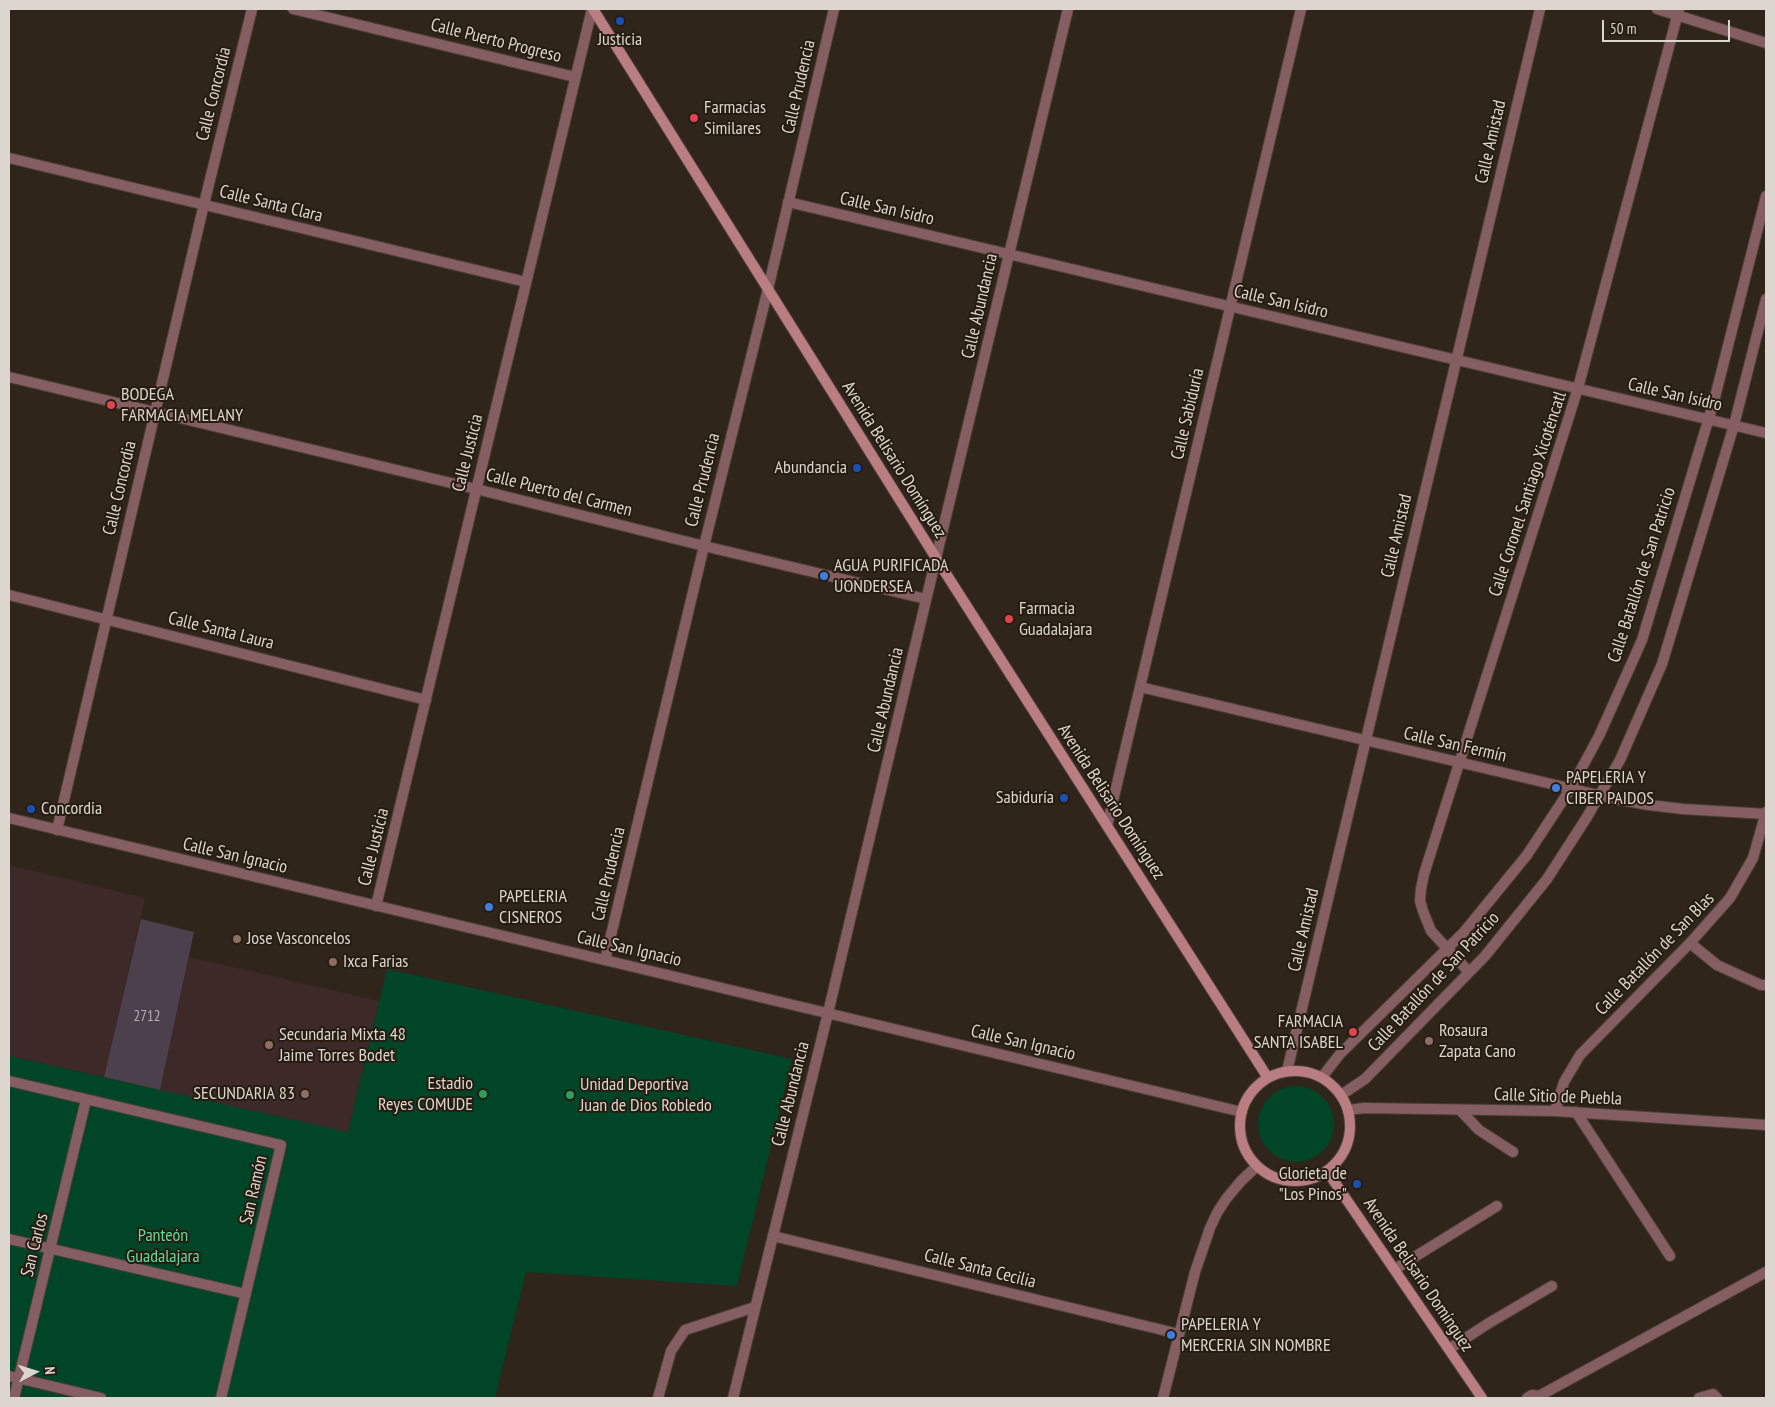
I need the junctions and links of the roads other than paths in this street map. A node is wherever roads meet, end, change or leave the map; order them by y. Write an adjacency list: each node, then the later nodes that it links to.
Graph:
1 (252, 9): 15 (street, Calle Concordia)
2 (292, 9): 11 (street, Calle Puerto Progreso)
3 (592, 9): 11 (street, Calle Justicia); 18 (main road, Avenida Belisario Domínguez)
4 (834, 9): 14 (street, Calle Prudencia)
5 (1068, 9): 16 (street, Calle Abundancia)
6 (1301, 9): 20 (street, Calle Sabiduría)
7 (1540, 9): 21 (street, Calle Amistad)
8 (1657, 9): 9 (street)
9 (1678, 12): 10 (street); 23 (street, Calle Coronel Santiago Xicoténcatl)
10 (1766, 43)
11 (575, 77): 17 (street, Calle Justicia)
12 (9, 158): 15 (street, Calle Santa Clara)
13 (1766, 196): 25 (street, Calle Batallón de San Patricio)
14 (788, 202): 16 (street, Calle San Isidro); 18 (street, Calle Prudencia)
15 (204, 204): 17 (street, Calle Santa Clara); 24 (street, Calle Concordia)
16 (1009, 254): 20 (street, Calle San Isidro); 30 (street, Calle Abundancia)
17 (526, 282): 28 (street, Calle Justicia)
18 (768, 289): 29 (street, Calle Prudencia); 30 (main road, Avenida Belisario Domínguez)
19 (1766, 299): 26 (street, Calle Batallón de San Patricio)
20 (1231, 306): 21 (street, Calle San Isidro); 34 (street, Calle Sabiduría)
21 (1456, 359): 23 (street, Calle San Isidro); 36 (street, Calle Amistad)
22 (9, 377): 24 (street, Calle Puerto del Carmen)
23 (1578, 388): 25 (street, Calle San Isidro); 37 (street, Calle Coronel Santiago Xicoténcatl)
24 (155, 411): 28 (street, Calle Puerto del Carmen); 33 (street, Calle Concordia)
25 (1708, 419): 26 (street, Calle San Isidro); 38 (street, Calle Batallón de San Patricio)
26 (1734, 425): 27 (street, Calle San Isidro); 39 (street, Calle Batallón de San Patricio)
27 (1766, 433)
28 (476, 489): 29 (street, Calle Puerto del Carmen); 35 (street, Calle Justicia)
29 (704, 546): 32 (street, Calle Puerto del Carmen); 47 (street, Calle Prudencia)
30 (936, 558): 32 (street, Calle Abundancia); 42 (main road, Avenida Belisario Domínguez)
31 (9, 595): 33 (street, Calle Santa Laura)
32 (926, 599): 50 (street, Calle Abundancia)
33 (106, 618): 35 (street, Calle Santa Laura); 43 (street, Calle Concordia)
34 (1140, 687): 36 (street, Calle San Fermín); 42 (street, Calle Sabiduría)
35 (426, 700): 44 (street, Calle Justicia)
36 (1366, 740): 37 (street, Calle San Fermín); 51 (street, Calle Amistad)
37 (1460, 762): 38 (street, Calle San Fermín); 46 (street, Calle Coronel Santiago Xicoténcatl)
38 (1571, 788): 39 (street, Calle San Fermín); 46 (street, Calle Batallón de San Patricio)
39 (1600, 796): 40 (street, Calle San Fermín); 48 (street, Calle Batallón de San Patricio)
40 (1766, 813): 45 (street, Calle Batallón de San Blas)
41 (9, 818): 43 (street, Calle San Ignacio)
42 (1107, 826): 53 (main road, Avenida Belisario Domínguez)
43 (57, 830): 44 (street, Calle San Ignacio)
44 (376, 906): 47 (street, Calle San Ignacio)
45 (1690, 943): 49 (street); 59 (street, Calle Batallón de San Blas)
46 (1448, 949): 48 (street, Calle Coronel Santiago Xicoténcatl); 52 (street, Calle Batallón de San Patricio)
47 (605, 960): 50 (street, Calle San Ignacio)
48 (1469, 972): 55 (street, Calle Batallón de San Patricio)
49 (1766, 985)
50 (828, 1013): 60 (street, Calle San Ignacio); 67 (street, Calle Abundancia)
51 (1287, 1071): 52 (main road); 53 (main road)
52 (1322, 1077): 55 (main road)
53 (1268, 1078): 60 (main road)
54 (9, 1081): 56 (street, San Ramón)
55 (1341, 1095): 57 (main road)
56 (86, 1100): 69 (street, San Carlos); 74 (street, San Ramón)
57 (1348, 1110): 58 (street, Calle Sitio de Puebla); 65 (main road)
58 (1460, 1110): 59 (street, Calle Sitio de Puebla); 63 (street)
59 (1555, 1111): 61 (street, Calle Sitio de Puebla)
60 (1242, 1112): 64 (main road)
61 (1576, 1112): 62 (street, Calle Sitio de Puebla); 70 (street)
62 (1766, 1125)
63 (1513, 1152)
64 (1257, 1166): 65 (main road); 76 (street)
65 (1328, 1171): 71 (main road, Avenida Belisario Domínguez)
66 (1497, 1206): 71 (street)
67 (773, 1236): 75 (street, Calle Abundancia); 76 (street, Calle Santa Cecilia)
68 (9, 1239): 69 (street)
69 (50, 1248): 74 (street); 78 (street, San Carlos)
70 (1670, 1256)
71 (1395, 1269): 77 (main road, Avenida Belisario Domínguez)
72 (1766, 1272): 79 (street)
73 (1552, 1286): 77 (street)
74 (246, 1294): 82 (street, San Ramón)
75 (755, 1307): 83 (street); 84 (street, Calle Abundancia)
76 (1179, 1334): 85 (street)
77 (1450, 1349): 86 (main road, Avenida Belisario Domínguez)
78 (14, 1377): 80 (street, San Carlos); 81 (street)
79 (1539, 1397): 87 (street)
80 (14, 1398)
81 (101, 1398)
82 (221, 1398)
83 (658, 1398)
84 (733, 1398)
85 (1163, 1398)
86 (1482, 1398)
87 (1526, 1398)
88 (1699, 1398): 89 (street)
89 (1717, 1398)

